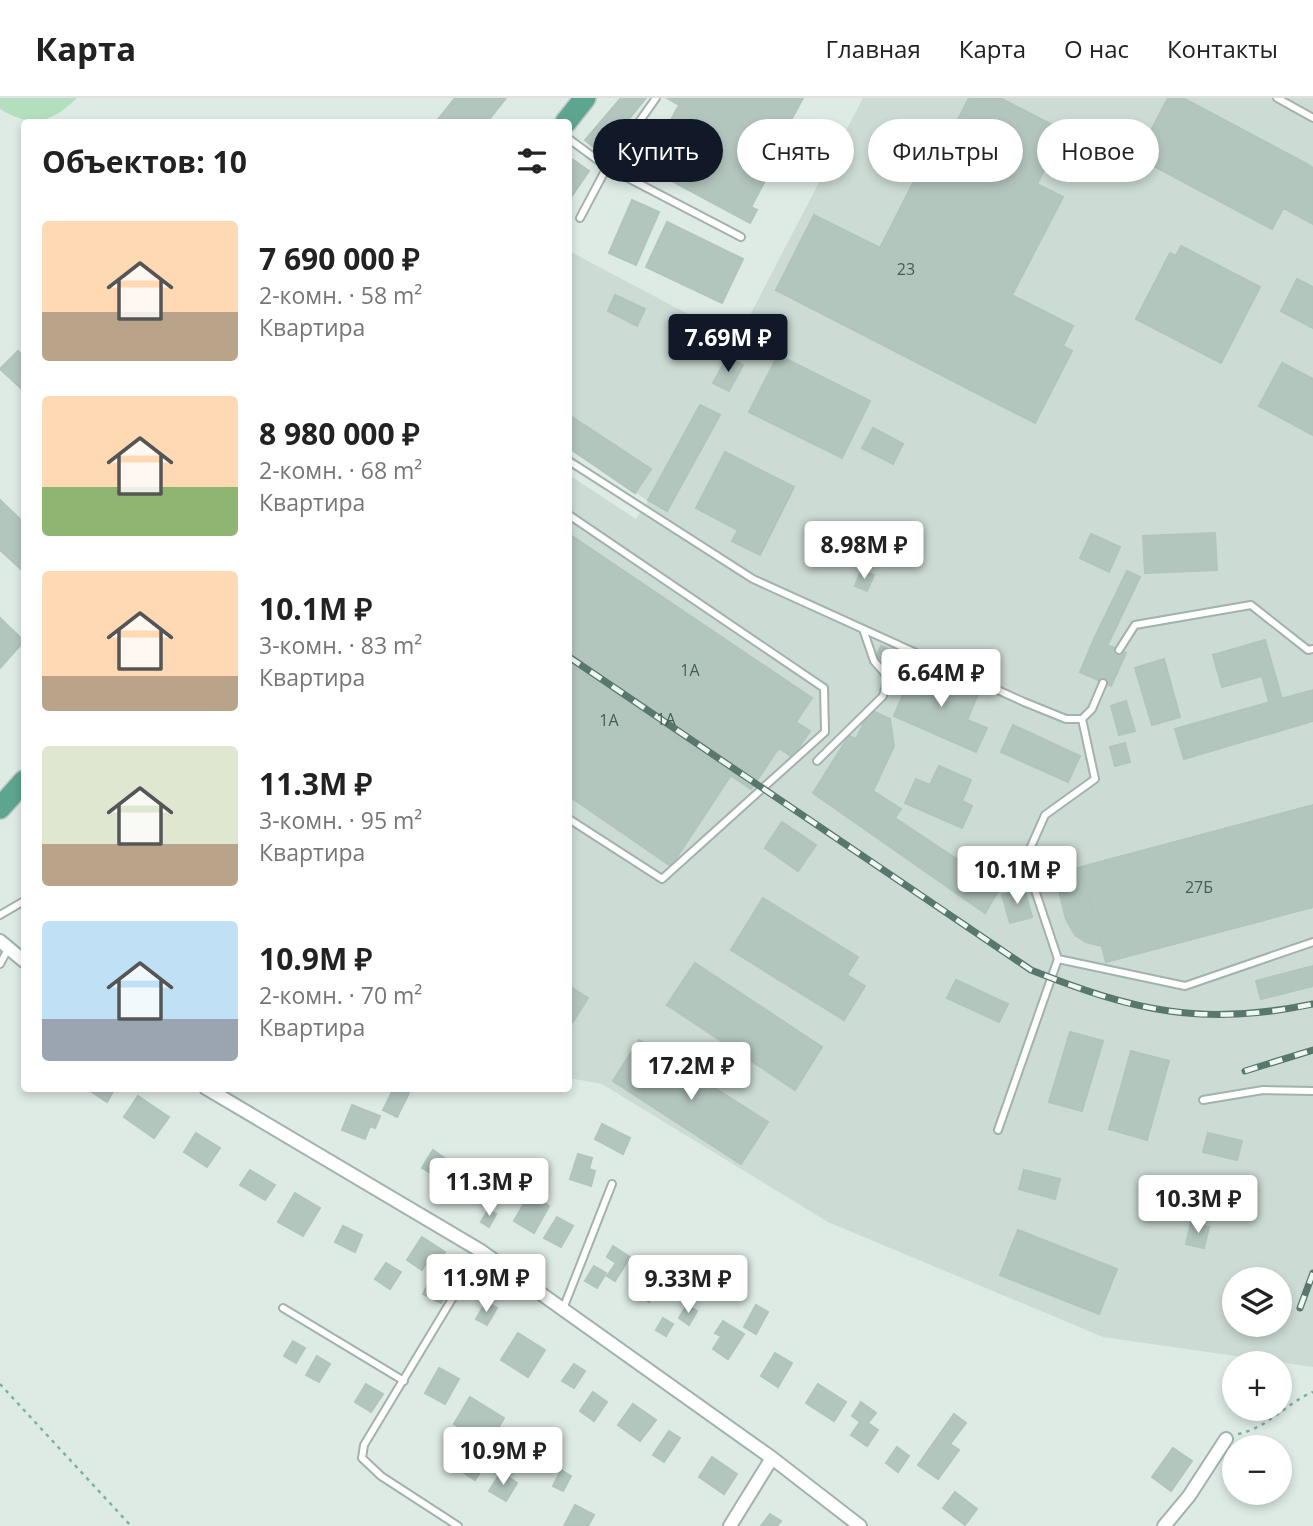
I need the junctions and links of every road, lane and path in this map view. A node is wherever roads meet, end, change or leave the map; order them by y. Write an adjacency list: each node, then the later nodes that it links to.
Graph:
1 (585, 98): 5 (main road)
2 (656, 98): 6 (lane)
3 (1277, 98): 4 (lane)
4 (1313, 118)
5 (568, 119)
6 (641, 119)
7 (572, 141): 8 (lane)
8 (593, 157)
9 (599, 182): 11 (lane)
10 (636, 182): 12 (lane)
11 (580, 218)
12 (741, 237)
13 (572, 463): 15 (lane)
14 (572, 517): 23 (lane)
15 (863, 629): 19 (lane); 20 (lane)
16 (1313, 649): 17 (lane)
17 (1119, 650)
18 (1103, 683): 19 (lane)
19 (1082, 719): 29 (lane)
20 (817, 761)
21 (21, 784): 22 (main road)
22 (0, 808)
23 (572, 821)
24 (21, 903): 25 (lane)
25 (0, 915)
26 (1313, 942): 29 (lane)
27 (4, 945): 28 (street); 30 (lane)
28 (21, 959)
29 (1058, 959): 34 (lane)
30 (0, 964)
31 (1313, 1091): 33 (lane)
32 (213, 1092): 36 (street)
33 (1203, 1100)
34 (998, 1130)
35 (612, 1184): 38 (lane)
36 (481, 1251): 38 (street); 39 (lane)
37 (283, 1308): 39 (lane)
38 (563, 1309): 44 (street)
39 (404, 1381): 46 (lane)
40 (0, 1384): 45 (path)
41 (1313, 1392): 42 (path)
42 (1236, 1435)
43 (1222, 1445): 49 (street)
44 (772, 1458): 47 (street); 48 (street)
45 (131, 1526)
46 (458, 1526)
47 (730, 1526)
48 (860, 1526)
49 (1164, 1526)

